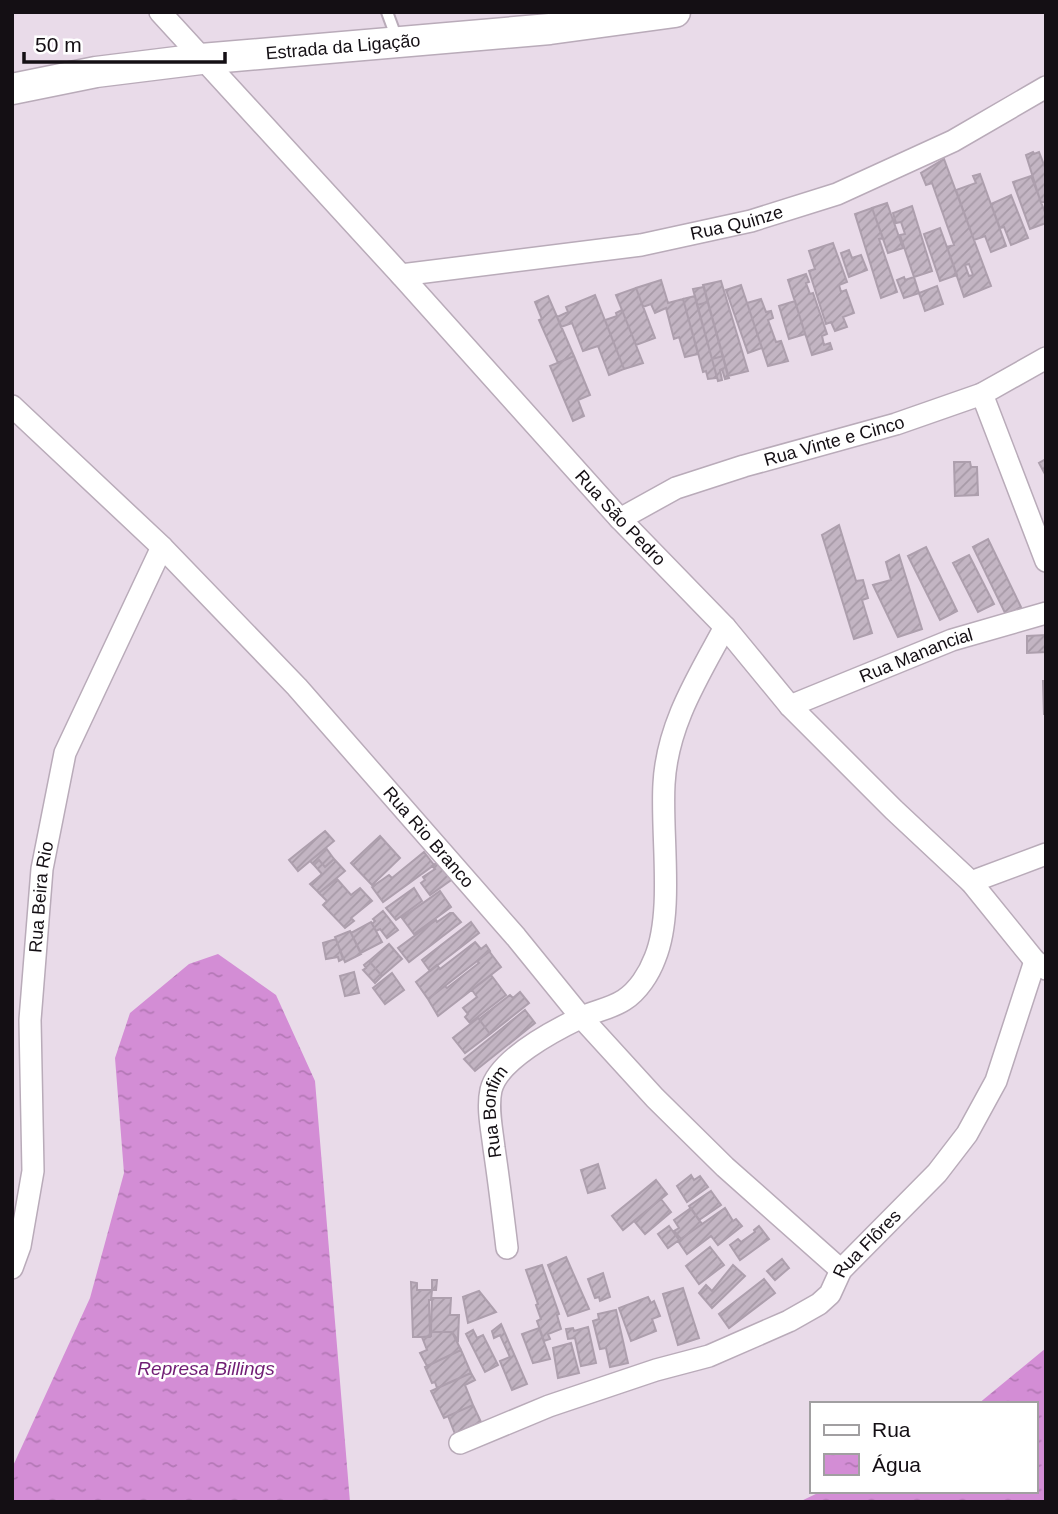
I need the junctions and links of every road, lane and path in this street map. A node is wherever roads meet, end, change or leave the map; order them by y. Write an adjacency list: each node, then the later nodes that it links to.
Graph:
1 (160, 12): 5 (street, Rua São Pedro)
2 (387, 12): 4 (lane)
3 (675, 12): 4 (street, Estrada da Ligação)
4 (399, 43): 5 (street, Estrada da Ligação)
5 (201, 59): 7 (street, Estrada da Ligação); 8 (street, Rua São Pedro)
6 (1046, 87): 8 (street, Rua Quinze)
7 (12, 89)
8 (401, 275): 12 (street, Rua São Pedro)
9 (1046, 358): 10 (street, Rua Vinte e Cinco)
10 (982, 394): 12 (street, Rua Vinte e Cinco); 14 (street)
11 (12, 406): 13 (street, Rua Rio Branco)
12 (620, 519): 16 (street, Rua São Pedro)
13 (162, 547): 21 (street, Rua Rio Branco); 23 (street, Rua Beira Rio)
14 (1046, 562)
15 (1046, 613): 17 (street, Rua Manancial)
16 (725, 627): 17 (street, Rua São Pedro); 21 (street, Rua Bonfim)
17 (790, 706): 19 (street, Rua São Pedro)
18 (1046, 854): 19 (street)
19 (971, 882): 20 (street, Rua São Pedro)
20 (1041, 965): 24 (street, Rua Flôres)
21 (581, 1017): 22 (street, Rua Bonfim); 24 (street, Rua Rio Branco)
22 (507, 1248)
23 (12, 1268)
24 (841, 1270): 25 (street, Rua Flôres)
25 (460, 1443)

